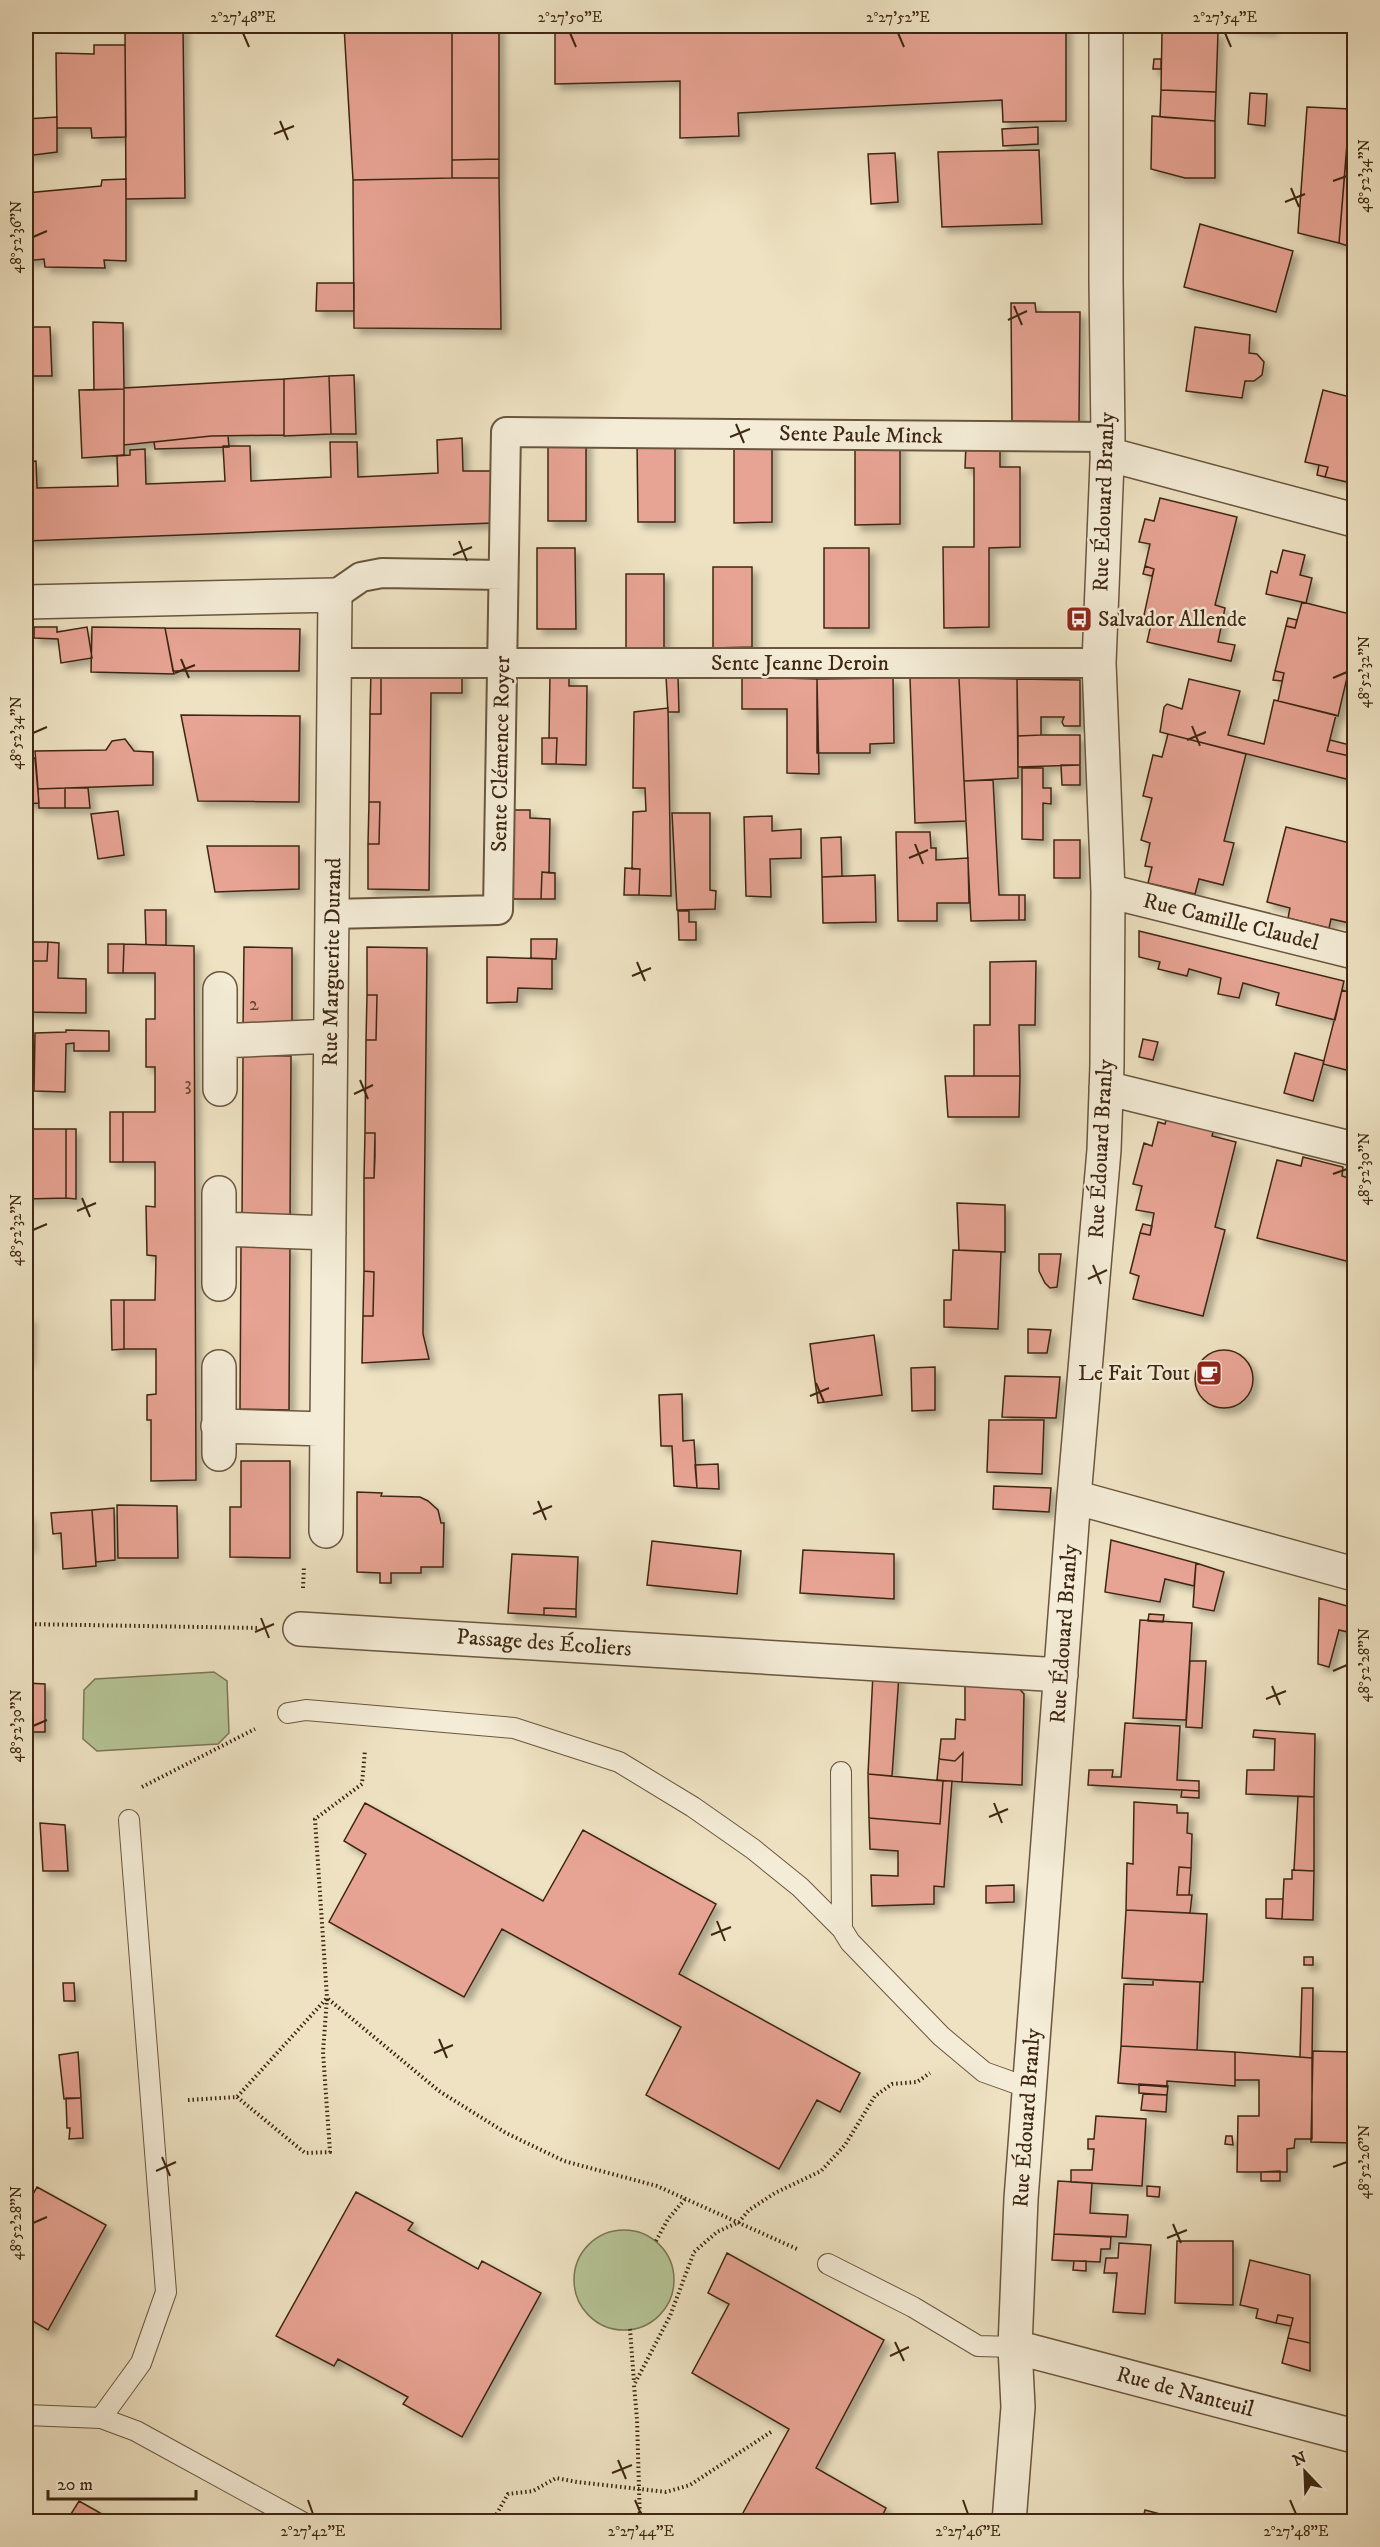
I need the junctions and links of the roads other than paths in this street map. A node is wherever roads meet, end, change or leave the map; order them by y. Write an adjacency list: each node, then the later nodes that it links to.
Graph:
1 (1106, 26): 3 (street, Rue Édouard Branly)
2 (506, 432): 3 (street, Sente Paule Minck); 5 (street, Sente Clémence Royer)
3 (1108, 445): 4 (street); 10 (street, Rue Édouard Branly)
4 (1354, 520)
5 (503, 575): 6 (street); 9 (street, Sente Clémence Royer)
6 (335, 595): 7 (street); 8 (street, Rue Marguerite Durand)
7 (26, 602)
8 (334, 663): 9 (street, Sente Jeanne Deroin); 12 (street, Rue Marguerite Durand)
9 (502, 663): 10 (street, Sente Jeanne Deroin); 12 (street, Sente Clémence Royer)
10 (1099, 663): 11 (street, Rue Édouard Branly)
11 (1108, 891): 13 (street, Rue Camille Claudel); 17 (street, Rue Édouard Branly)
12 (332, 914): 15 (street, Rue Marguerite Durand)
13 (1354, 952)
14 (220, 989): 16 (street)
15 (331, 1036): 16 (street); 22 (street, Rue Marguerite Durand)
16 (220, 1041): 18 (street)
17 (1106, 1088): 19 (street); 26 (street, Rue Édouard Branly)
18 (220, 1089)
19 (1354, 1149)
20 (219, 1192): 21 (street)
21 (219, 1229): 22 (street); 23 (street)
22 (329, 1233): 25 (street, Rue Marguerite Durand)
23 (219, 1284)
24 (219, 1367): 25 (street)
25 (327, 1429): 27 (street, Rue Marguerite Durand)
26 (1074, 1497): 28 (street); 30 (street, Rue Édouard Branly)
27 (326, 1531)
28 (1354, 1574)
29 (300, 1629): 30 (street, Passage des Écoliers)
30 (1061, 1675): 35 (street, Rue Édouard Branly)
31 (288, 1713): 34 (lane)
32 (841, 1772): 34 (lane)
33 (129, 1820): 39 (lane)
34 (842, 1929): 35 (lane)
35 (1029, 2088): 37 (street, Rue Édouard Branly)
36 (828, 2264): 37 (lane)
37 (1016, 2347): 40 (street, Rue de Nanteuil); 42 (street, Rue Édouard Branly)
38 (26, 2415): 39 (lane)
39 (102, 2418): 41 (lane)
40 (1354, 2436)
41 (302, 2522)
42 (1009, 2522)

